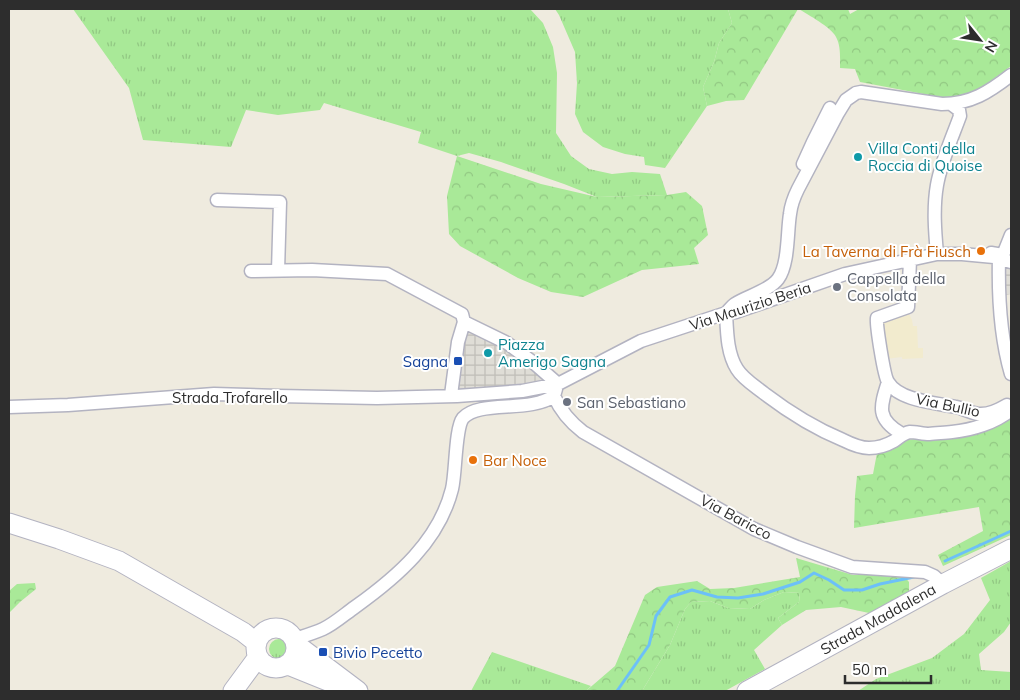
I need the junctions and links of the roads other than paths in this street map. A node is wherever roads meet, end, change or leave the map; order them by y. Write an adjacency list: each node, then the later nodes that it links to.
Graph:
1 (1011, 75): 2 (street)
2 (951, 104): 4 (street); 7 (street)
3 (830, 108): 4 (street)
4 (804, 179): 13 (street)
5 (217, 200): 12 (street)
6 (1011, 235): 8 (street)
7 (937, 254): 8 (street, Via Maurizio Beria); 9 (street, Via Maurizio Beria)
8 (962, 254): 10 (street, Via Maurizio Beria)
9 (910, 260): 13 (street, Via Maurizio Beria); 16 (street)
10 (1005, 260): 15 (street)
11 (251, 270): 12 (street)
12 (278, 271): 14 (street)
13 (726, 313): 17 (street, Via Maurizio Beria); 22 (street)
14 (464, 322): 17 (street); 18 (street)
15 (1011, 374)
16 (888, 382): 19 (street, Via Bullio); 22 (street)
17 (556, 390): 18 (street); 25 (street, Via Baricco); 26 (street)
18 (451, 395): 20 (street, Strada Trofarello)
19 (1011, 402)
20 (9, 407)
21 (1011, 410): 22 (street)
22 (902, 434)
23 (9, 523): 27 (street)
24 (1011, 549): 25 (street, Strada Maddalena)
25 (943, 584): 32 (street, Strada Maddalena)
26 (296, 642): 27 (street); 27 (street); 31 (street)
27 (268, 653): 28 (street); 29 (street); 30 (street)
28 (233, 691)
29 (237, 691)
30 (352, 691)
31 (358, 691)
32 (747, 691)

